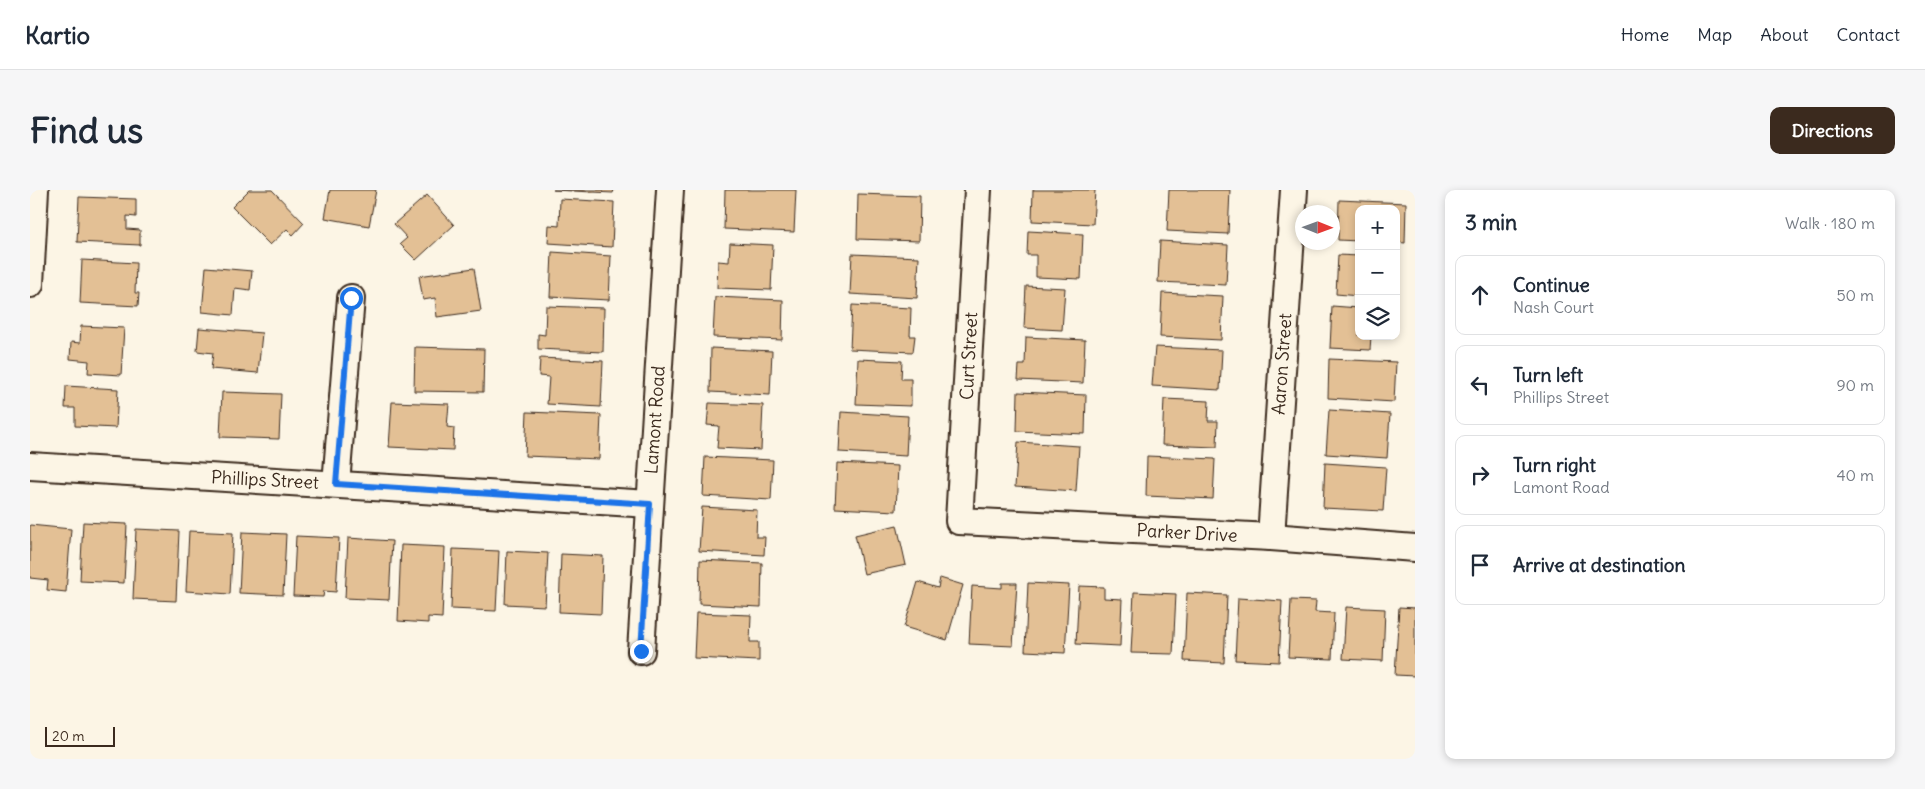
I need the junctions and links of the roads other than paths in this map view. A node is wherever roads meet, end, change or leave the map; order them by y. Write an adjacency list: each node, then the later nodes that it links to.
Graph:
1 (35, 190): 5 (street)
2 (670, 190): 9 (street, Lamont Road)
3 (978, 190): 10 (street, Curt Street)
4 (1294, 190): 11 (street, Aaron Street)
5 (30, 284)
6 (351, 298): 8 (street)
7 (30, 466): 8 (street, Phillips Street)
8 (336, 484): 9 (street, Phillips Street)
9 (650, 504): 13 (street, Lamont Road)
10 (959, 521): 11 (street, Parker Drive)
11 (1271, 538): 12 (street, Parker Drive)
12 (1415, 548)
13 (641, 651)

